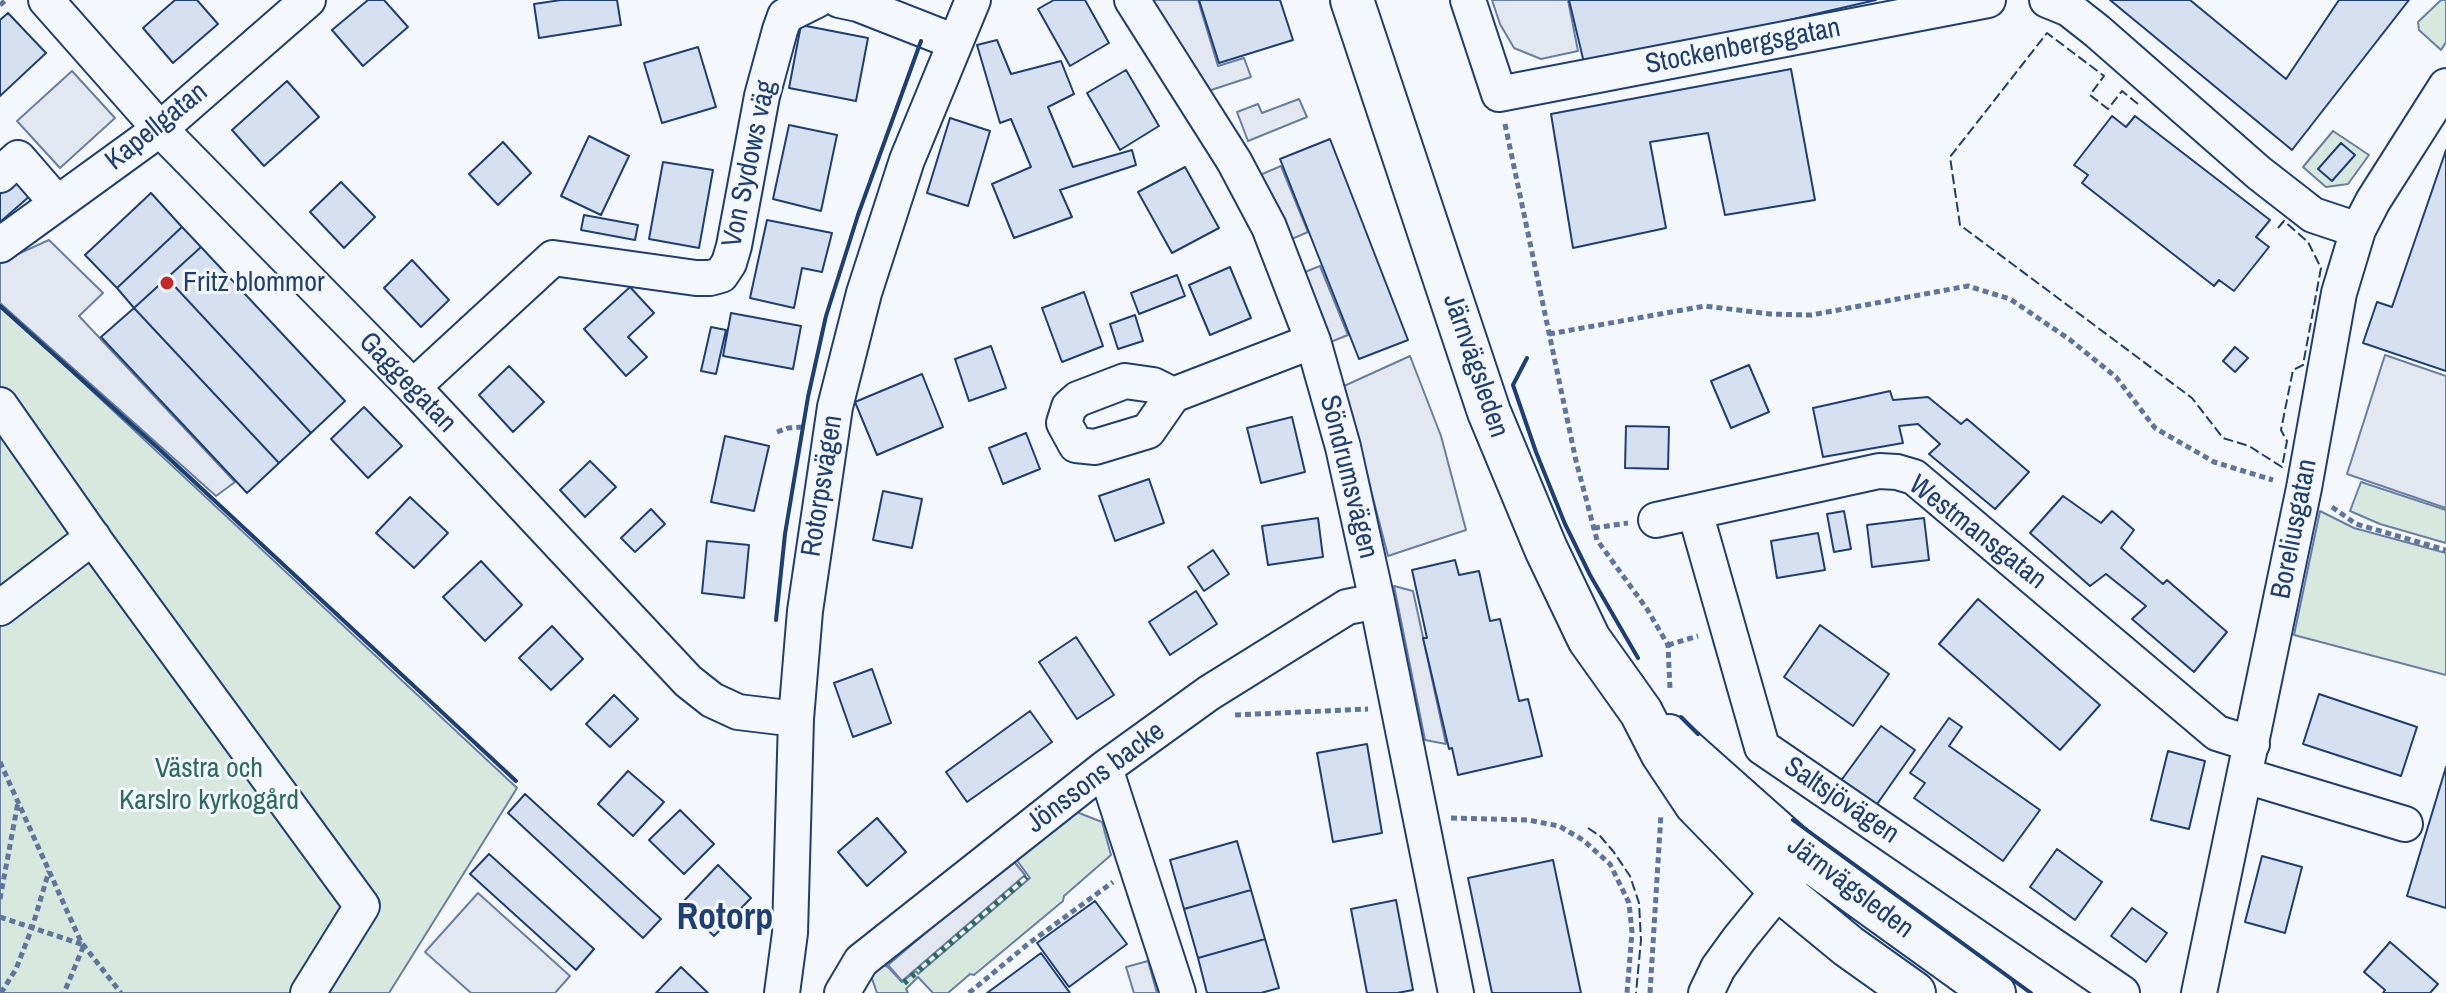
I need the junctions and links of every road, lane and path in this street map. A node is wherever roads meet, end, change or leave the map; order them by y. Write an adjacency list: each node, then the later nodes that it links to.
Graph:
1 (6, 0): 12 (path)
2 (46, 0): 16 (street, Gaggegatan)
3 (308, 0): 16 (street, Kapellgatan)
4 (817, 0): 23 (street, Von Sydows väg)
5 (839, 0): 13 (street)
6 (973, 0): 13 (street, Rotorpsvägen)
7 (1132, 0): 22 (street, Söndrumsvägen)
8 (1352, 0): 35 (main road, Järnvägsleden)
9 (1468, 0): 15 (street)
10 (2047, 0): 19 (street)
11 (1967, 2): 15 (street, Stockenbergsgatan)
12 (0, 5)
13 (955, 42): 38 (street, Rotorpsvägen)
14 (2446, 86): 19 (street, Boreliusgatan)
15 (1499, 94): 21 (path)
16 (160, 129): 18 (street, Kapellgatan); 23 (street, Gaggegatan)
17 (0, 175): 18 (street)
18 (57, 203): 20 (street, Kapellgatan)
19 (2358, 230): 28 (street, Boreliusgatan)
20 (0, 245)
21 (1549, 334): 28 (path); 35 (path)
22 (1313, 341): 24 (street); 33 (street, Söndrumsvägen)
23 (413, 387): 38 (street, Gaggegatan)
24 (1173, 395)
25 (0, 405): 31 (street)
26 (809, 427): 27 (path)
27 (777, 432)
28 (2304, 488): 32 (path); 39 (street, Boreliusgatan)
29 (1695, 512): 30 (street, Westmansgatan); 39 (street, Westmansgatan); 70 (street, Saltsjövägen)
30 (1656, 520)
31 (93, 537): 34 (street); 59 (street)
32 (2446, 550)
33 (1377, 601): 41 (street, Jönssons backe); 44 (street, Söndrumsvägen)
34 (0, 608)
35 (1656, 705): 46 (main road, Järnvägsleden); 49 (main road, Järnvägsleden)
36 (1380, 706): 37 (path)
37 (1233, 715)
38 (796, 719): 60 (street, Rotorpsvägen)
39 (2249, 760): 45 (street, Westmansgatan); 71 (street, Boreliusgatan)
40 (0, 762): 42 (path)
41 (1105, 768): 47 (street); 61 (street, Jönssons backe)
42 (18, 801): 48 (path); 50 (path)
43 (1661, 811): 66 (path)
44 (1422, 821): 64 (street, Söndrumsvägen); 65 (path)
45 (2405, 824)
46 (1805, 857): 49 (street); 69 (main road, Järnvägsleden)
47 (1136, 865): 62 (path); 63 (street)
48 (49, 870): 52 (path); 53 (path)
49 (1780, 890): 67 (street); 68 (main road, Järnvägsleden)
50 (0, 899)
51 (0, 917): 52 (path)
52 (32, 928): 53 (path); 55 (path)
53 (84, 945): 54 (path); 56 (path)
54 (115, 985): 57 (path); 58 (path)
55 (1, 993)
56 (64, 993)
57 (108, 993)
58 (121, 993)
59 (308, 993)
60 (782, 993)
61 (842, 993)
62 (969, 993)
63 (1178, 993)
64 (1456, 993)
65 (1627, 993)
66 (1650, 993)
67 (1706, 993)
68 (1914, 993)
69 (1994, 993)
70 (2122, 993)
71 (2199, 993)

